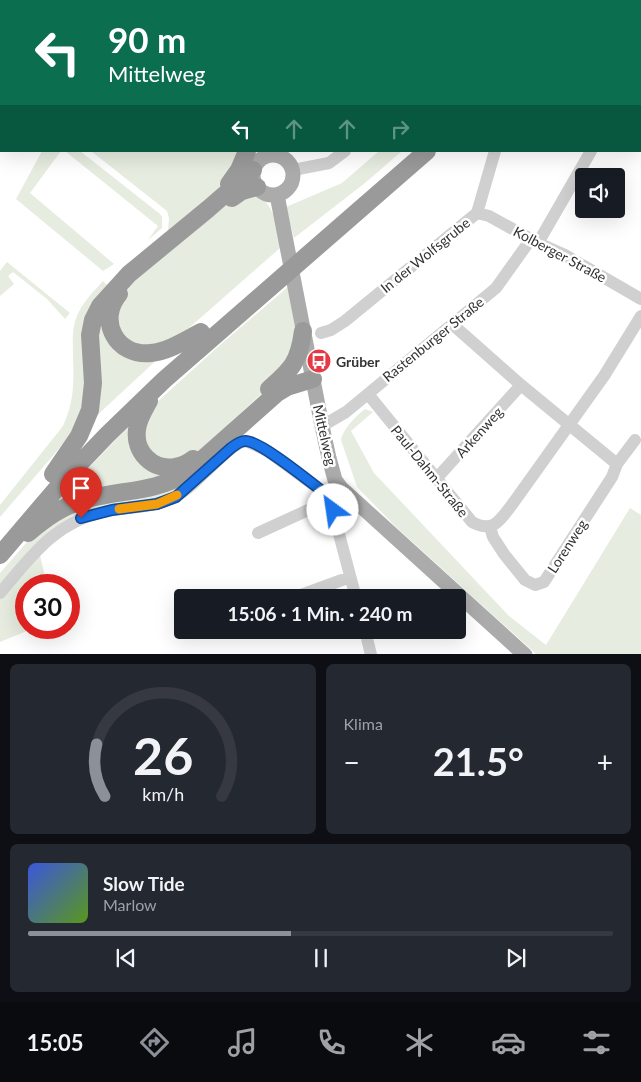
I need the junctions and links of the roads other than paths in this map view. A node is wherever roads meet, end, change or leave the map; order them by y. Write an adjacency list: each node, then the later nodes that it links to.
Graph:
1 (247, 152): 12 (highway)
2 (343, 152): 9 (street)
3 (411, 152): 18 (highway)
4 (426, 152): 22 (highway)
5 (495, 152): 13 (street, In der Wolfsgrube)
6 (590, 152): 14 (street, Rastenburger Straße)
7 (269, 153): 8 (main road); 9 (main road)
8 (253, 170): 10 (main road); 12 (highway)
9 (293, 170): 11 (main road)
10 (257, 188): 11 (main road); 18 (highway)
11 (277, 195): 19 (main road, Mittelweg)
12 (208, 209): 29 (highway)
13 (477, 213): 14 (street, Kolberger Straße); 19 (street, In der Wolfsgrube)
14 (534, 241): 15 (street, Kolberger Straße); 17 (street, Rastenburger Straße)
15 (641, 299)
16 (641, 316): 25 (street)
17 (452, 324): 23 (street); 24 (street, Rastenburger Straße)
18 (201, 332): 29 (highway)
19 (312, 332): 20 (highway); 21 (main road, Mittelweg)
20 (288, 372): 21 (highway); 22 (highway)
21 (312, 373): 26 (main road, Mittelweg); 35 (highway)
22 (164, 380): 35 (highway)
23 (521, 385): 25 (street); 30 (street, Arkenweg)
24 (368, 394): 26 (street, Rastenburger Straße); 30 (street, Paul-Dahm-Straße)
25 (569, 425): 28 (street); 32 (street)
26 (322, 426): 31 (main road, Mittelweg)
27 (635, 440): 28 (street, Lorenweg)
28 (617, 464): 32 (street, Lorenweg)
29 (53, 474): 34 (highway)
30 (436, 479): 32 (street, Paul-Dahm-Straße)
31 (333, 494): 33 (street); 36 (street); 39 (street, Mittelweg); 42 (main road, Mittelweg)
32 (490, 527)
33 (258, 533)
34 (0, 536)
35 (0, 555)
36 (350, 577): 37 (street); 38 (street)
37 (317, 589)
38 (353, 589)
39 (0, 593)
40 (367, 639): 41 (street)
41 (371, 654)
42 (525, 654)

